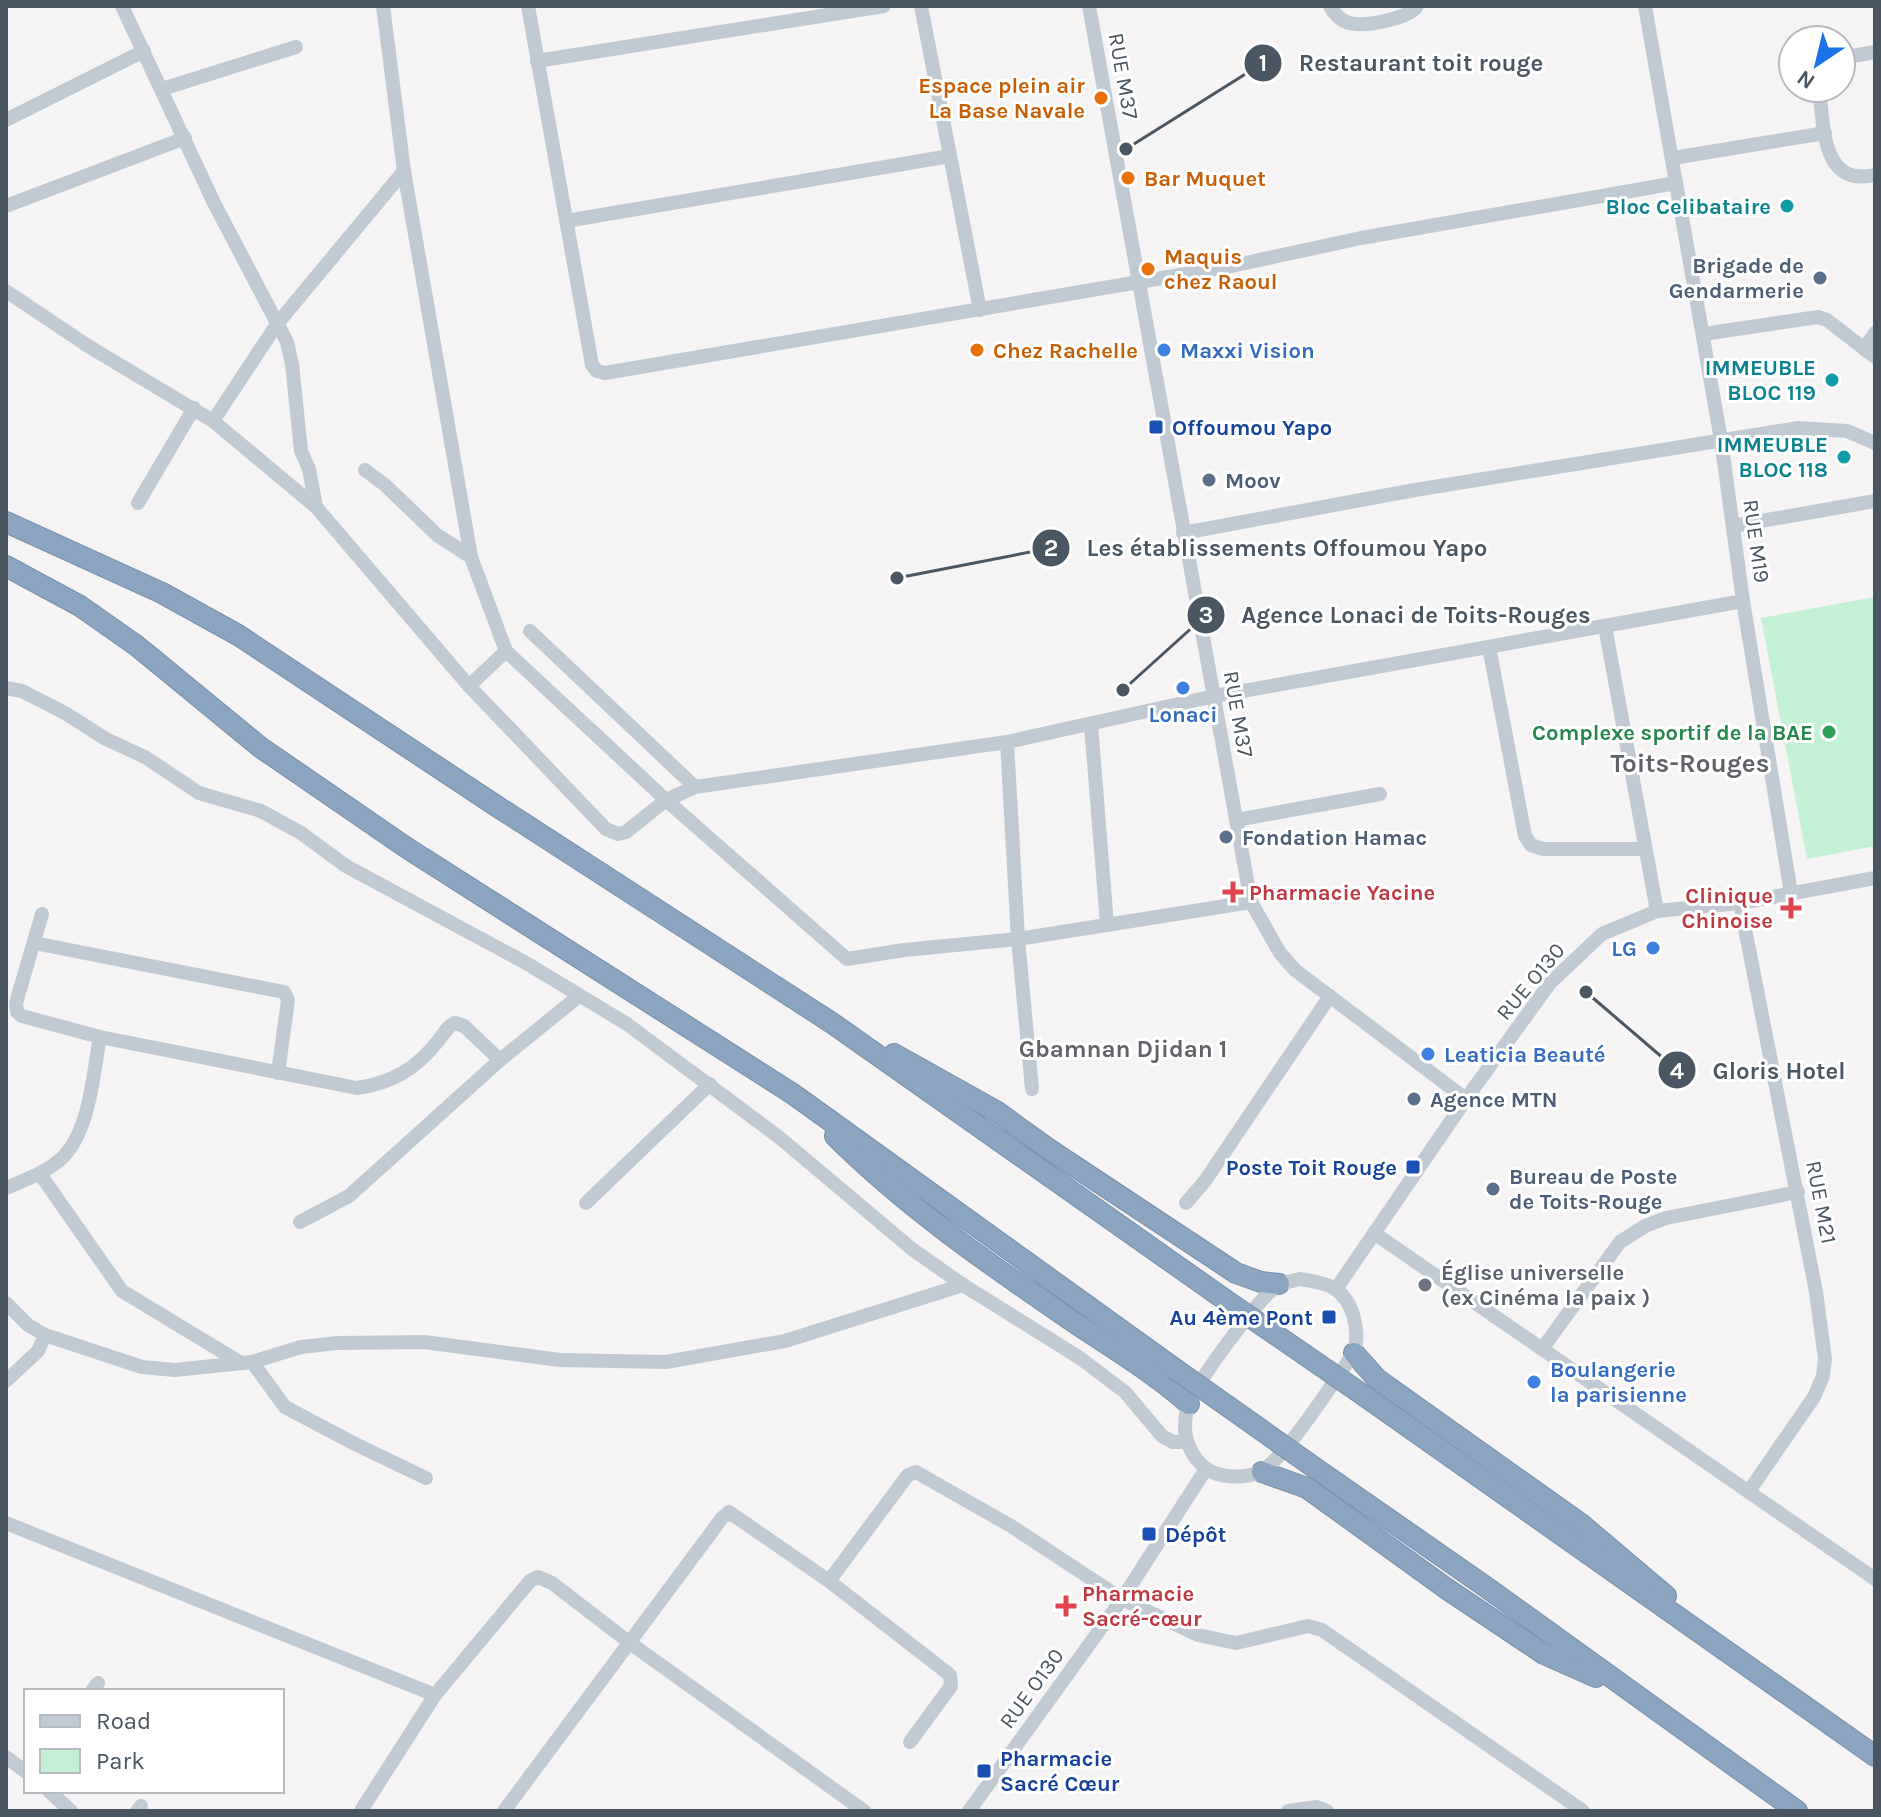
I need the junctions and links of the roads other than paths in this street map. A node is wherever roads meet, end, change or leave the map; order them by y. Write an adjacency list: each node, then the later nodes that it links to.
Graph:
1 (122, 6): 11 (street)
2 (383, 6): 20 (street)
3 (528, 6): 12 (street)
4 (884, 6): 12 (street)
5 (921, 6): 18 (street)
6 (1089, 6): 25 (street, RUE M37)
7 (1330, 6): 8 (street)
8 (1417, 6)
9 (1645, 6): 19 (street, RUE M19)
10 (296, 47): 13 (street)
11 (144, 51): 13 (street); 15 (street)
12 (537, 61): 24 (street)
13 (162, 89): 17 (street)
14 (1821, 104): 16 (street)
15 (6, 120)
16 (1825, 133): 19 (street); 21 (street)
17 (185, 138): 23 (street); 28 (street)
18 (950, 156): 24 (street); 27 (street)
19 (1673, 158): 22 (street, RUE M19)
20 (404, 171): 28 (street); 43 (street)
21 (1875, 175)
22 (1676, 183): 25 (street); 30 (street, RUE M19)
23 (6, 206)
24 (566, 221): 27 (street)
25 (1138, 282): 27 (street); 42 (street, RUE M37)
26 (6, 291): 32 (street)
27 (980, 310)
28 (277, 324): 33 (street); 39 (street)
29 (1875, 333): 31 (street)
30 (1703, 334): 31 (street); 34 (street, RUE M19)
31 (1869, 353)
32 (194, 408): 33 (street); 38 (street)
33 (213, 421): 39 (street)
34 (1721, 440): 35 (street); 41 (street, RUE M19); 42 (street)
35 (1875, 443)
36 (365, 470): 43 (street)
37 (1875, 501): 41 (street)
38 (138, 503)
39 (316, 507): 50 (street)
40 (6, 522): 71 (highway)
41 (1733, 526): 45 (street, RUE M19)
42 (1183, 533): 52 (street, RUE M37)
43 (471, 557): 49 (street)
44 (6, 566): 77 (highway)
45 (1743, 601): 46 (street); 61 (street, RUE M19)
46 (1605, 626): 48 (street); 59 (street)
47 (530, 631): 55 (street)
48 (1489, 647): 52 (street); 59 (street)
49 (506, 651): 50 (street); 57 (street)
50 (469, 686): 57 (street)
51 (6, 688): 69 (street)
52 (1215, 696): 53 (street); 58 (street, RUE M37)
53 (1091, 725): 54 (street); 66 (street)
54 (1007, 742): 55 (street); 67 (street)
55 (695, 787): 57 (street)
56 (1380, 794): 58 (street)
57 (666, 800): 67 (street)
58 (1236, 820): 62 (street, RUE M37)
59 (1645, 849): 64 (street)
60 (1875, 878): 61 (street, RUE O130)
61 (1791, 893): 63 (street, RUE O130)
62 (1251, 902): 66 (street); 70 (street, RUE M37)
63 (1740, 903): 64 (street, RUE O130); 81 (street, RUE M21)
64 (1657, 911): 78 (street, RUE O130)
65 (42, 914): 68 (street)
66 (1107, 924): 67 (street)
67 (1018, 939): 76 (street)
68 (34, 943): 72 (street); 74 (street)
69 (579, 996): 73 (street); 75 (street)
70 (1330, 996): 78 (street, RUE M37); 83 (street)
71 (832, 1023): 86 (highway); 106 (highway, bridge)
72 (100, 1037): 74 (street); 79 (street)
73 (500, 1060): 74 (street); 84 (street)
74 (278, 1073)
75 (710, 1084): 82 (street); 87 (street)
76 (1032, 1089)
77 (793, 1094): 95 (highway); 107 (highway, bridge)
78 (1466, 1099): 85 (street, RUE O130)
79 (40, 1174): 80 (street); 93 (street)
80 (6, 1188)
81 (1798, 1192): 91 (street); 100 (street, RUE M21)
82 (586, 1203)
83 (1186, 1203)
84 (300, 1222)
85 (1374, 1233): 88 (street, RUE O130); 91 (street)
86 (1279, 1284): 88 (street); 95 (street)
87 (963, 1285): 93 (street); 96 (street)
88 (1336, 1289): 92 (street)
89 (6, 1303): 90 (street)
90 (45, 1335): 93 (street); 94 (street)
91 (1542, 1349): 100 (street)
92 (1354, 1353): 98 (street); 106 (highway)
93 (247, 1362): 99 (street)
94 (6, 1381)
95 (1189, 1404): 96 (street)
96 (1187, 1442): 97 (street)
97 (1206, 1469): 98 (street); 104 (street, RUE O130)
98 (1262, 1472): 107 (highway)
99 (426, 1478)
100 (1749, 1491): 102 (street)
101 (6, 1523): 108 (street)
102 (1875, 1579)
103 (829, 1581): 104 (street); 105 (street); 109 (street)
104 (1122, 1599): 118 (street, RUE O130); 121 (street)
105 (630, 1643): 108 (street); 116 (street); 117 (street)
106 (1739, 1659): 110 (highway)
107 (1633, 1693): 122 (highway)
108 (435, 1695): 114 (street)
109 (910, 1742)
110 (1875, 1756)
111 (6, 1757): 112 (street)
112 (24, 1769)
113 (51, 1793): 115 (street)
114 (362, 1809)
115 (71, 1811)
116 (504, 1811)
117 (864, 1811)
118 (969, 1811)
119 (1288, 1811): 120 (street)
120 (1327, 1811)
121 (1583, 1811)
122 (1797, 1811)

